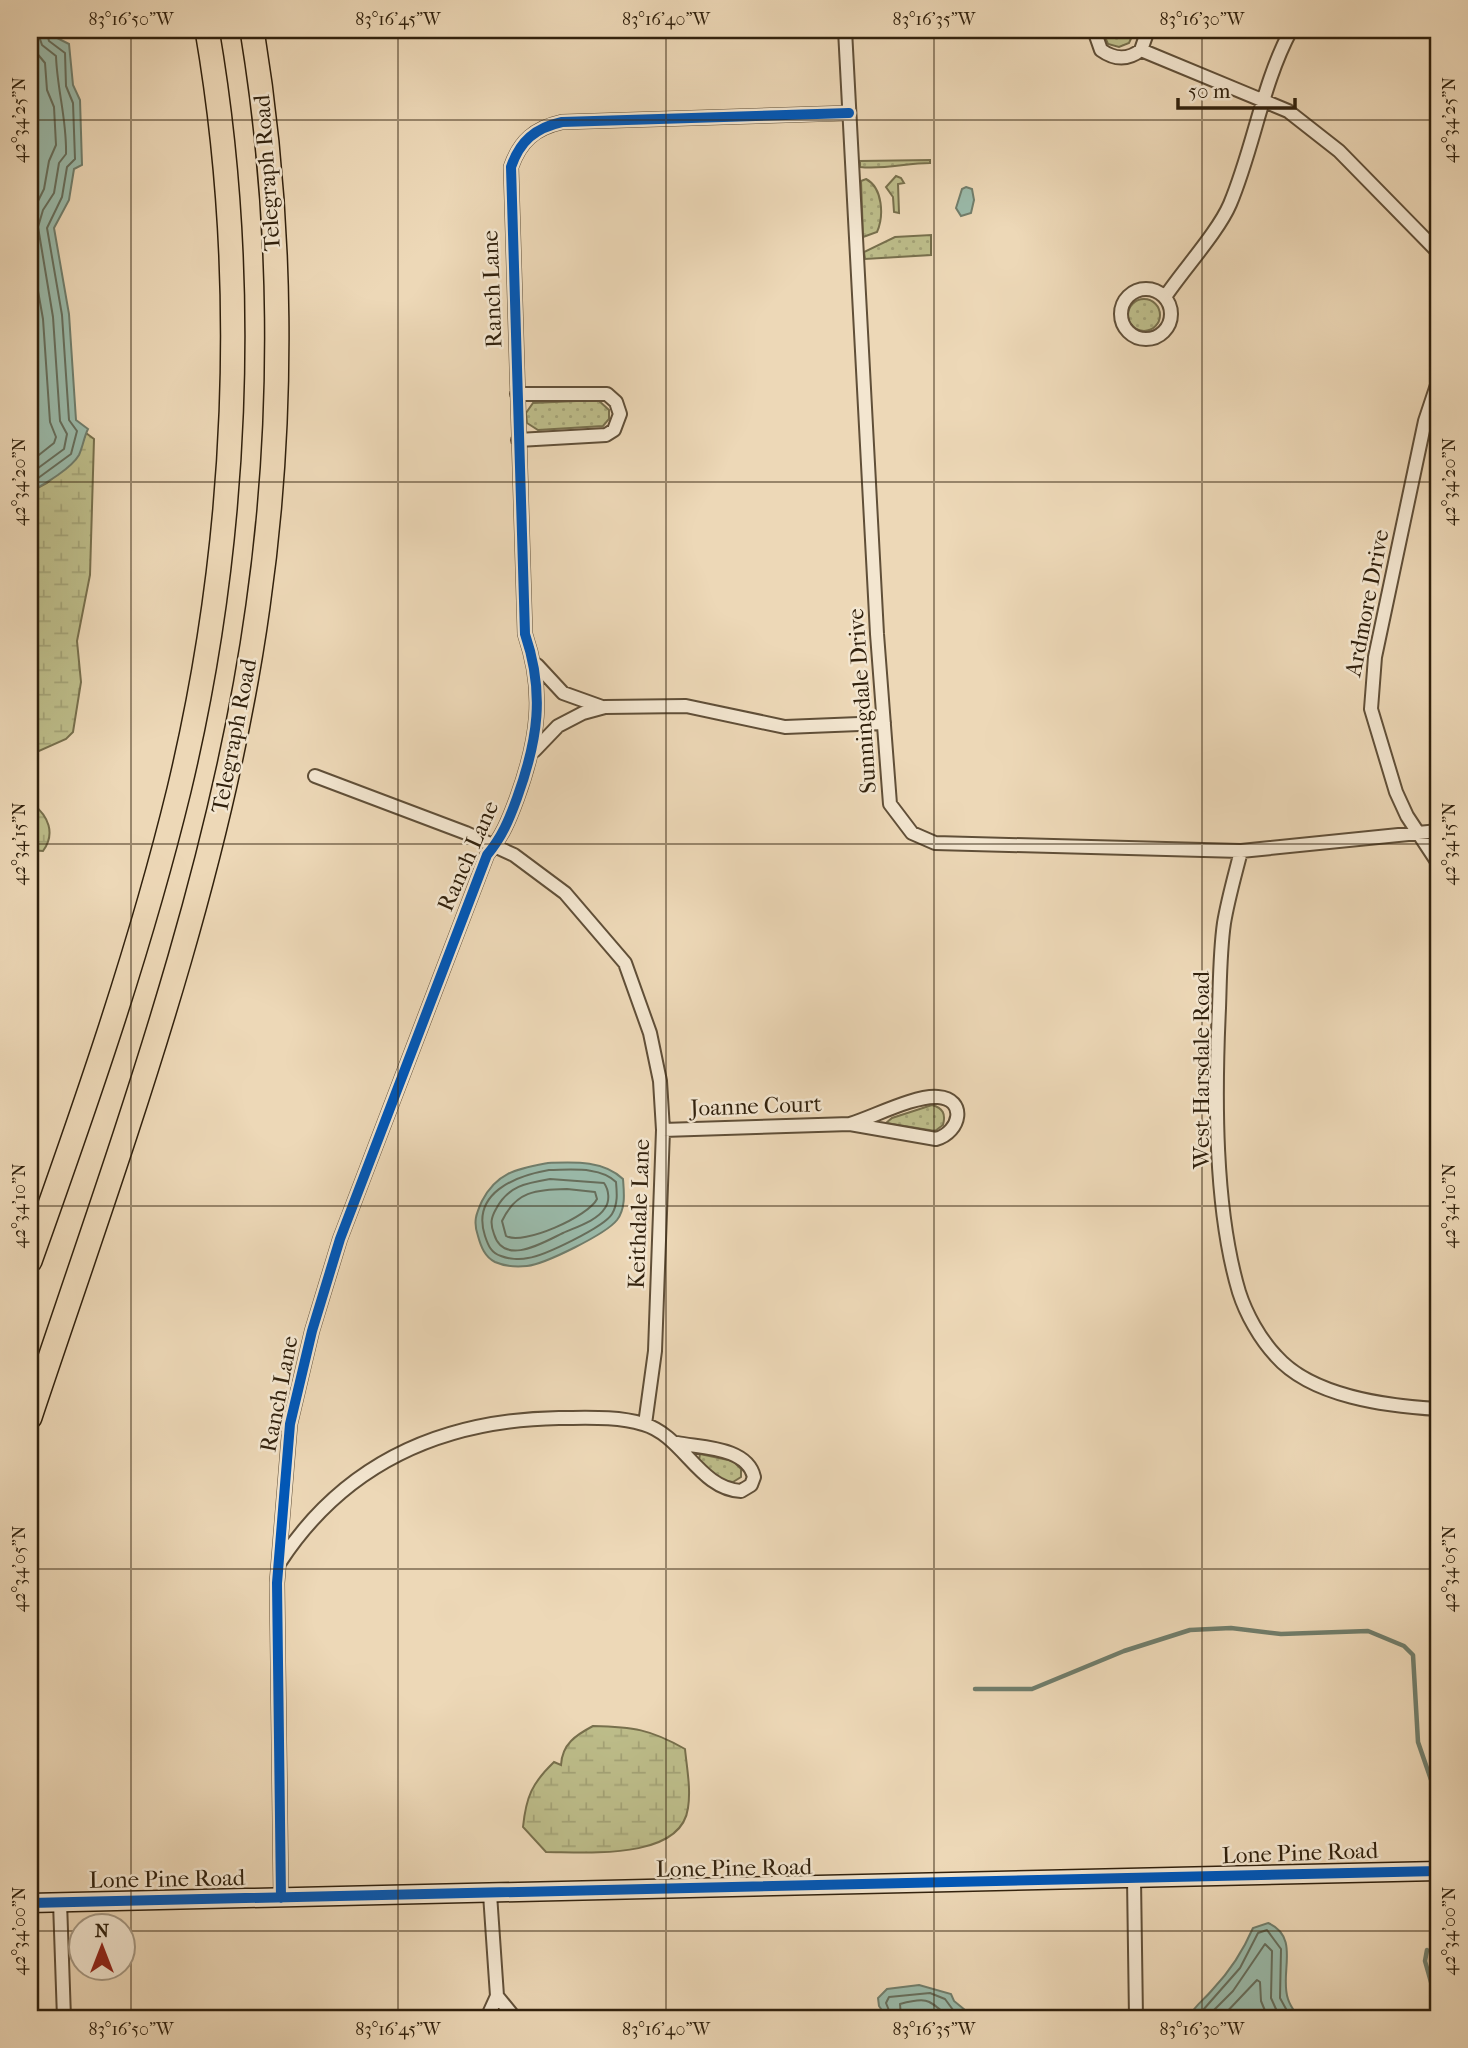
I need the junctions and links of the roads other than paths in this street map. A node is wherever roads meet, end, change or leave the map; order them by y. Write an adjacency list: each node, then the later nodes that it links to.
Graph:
1 (207, 30): 27 (highway, Telegraph Road)
2 (252, 30): 29 (highway, Telegraph Road)
3 (845, 30): 9 (street, Sunningdale Drive)
4 (1094, 30): 7 (street)
5 (1148, 30): 7 (street)
6 (1291, 30): 8 (street)
7 (1141, 50): 8 (street)
8 (1264, 100): 10 (street); 11 (street)
9 (849, 113): 13 (street, Ranch Lane); 17 (street, Sunningdale Drive)
10 (1438, 252)
11 (1165, 297): 11 (street)
12 (1438, 382): 21 (street, Ardmore Drive)
13 (517, 394): 14 (street, Ranch Lane); 14 (street)
14 (519, 440): 15 (street, Ranch Lane)
15 (535, 664): 16 (street); 18 (street, Ranch Lane)
16 (605, 707): 17 (street); 18 (street)
17 (884, 723): 23 (street, Sunningdale Drive)
18 (533, 752): 22 (street, Ranch Lane)
19 (315, 776): 22 (street, Keithdale Lane)
20 (1438, 831): 21 (street, Sunningdale Drive)
21 (1420, 835): 23 (street, Sunningdale Drive); 24 (street, Ardmore Drive)
22 (495, 846): 26 (street, Keithdale Lane); 32 (street, Ranch Lane)
23 (1241, 851): 28 (street, West Harsdale Road)
24 (1438, 863)
25 (850, 1124): 25 (street, Joanne Court); 26 (street, Joanne Court)
26 (663, 1130): 30 (street, Keithdale Lane)
27 (30, 1261)
28 (1438, 1409)
29 (30, 1417)
30 (645, 1424): 31 (street); 32 (street)
31 (677, 1443): 31 (street)
32 (278, 1565): 36 (street, Ranch Lane)
33 (1438, 1871): 34 (street, Lone Pine Road)
34 (1135, 1879): 35 (street, Lone Pine Road); 43 (street)
35 (490, 1894): 36 (street, Lone Pine Road); 39 (street)
36 (281, 1898): 37 (street, Lone Pine Road)
37 (60, 1902): 38 (street, Lone Pine Road); 40 (street)
38 (30, 1903)
39 (497, 1996): 41 (street); 42 (street)
40 (64, 2018)
41 (487, 2018)
42 (515, 2018)
43 (1136, 2018)

